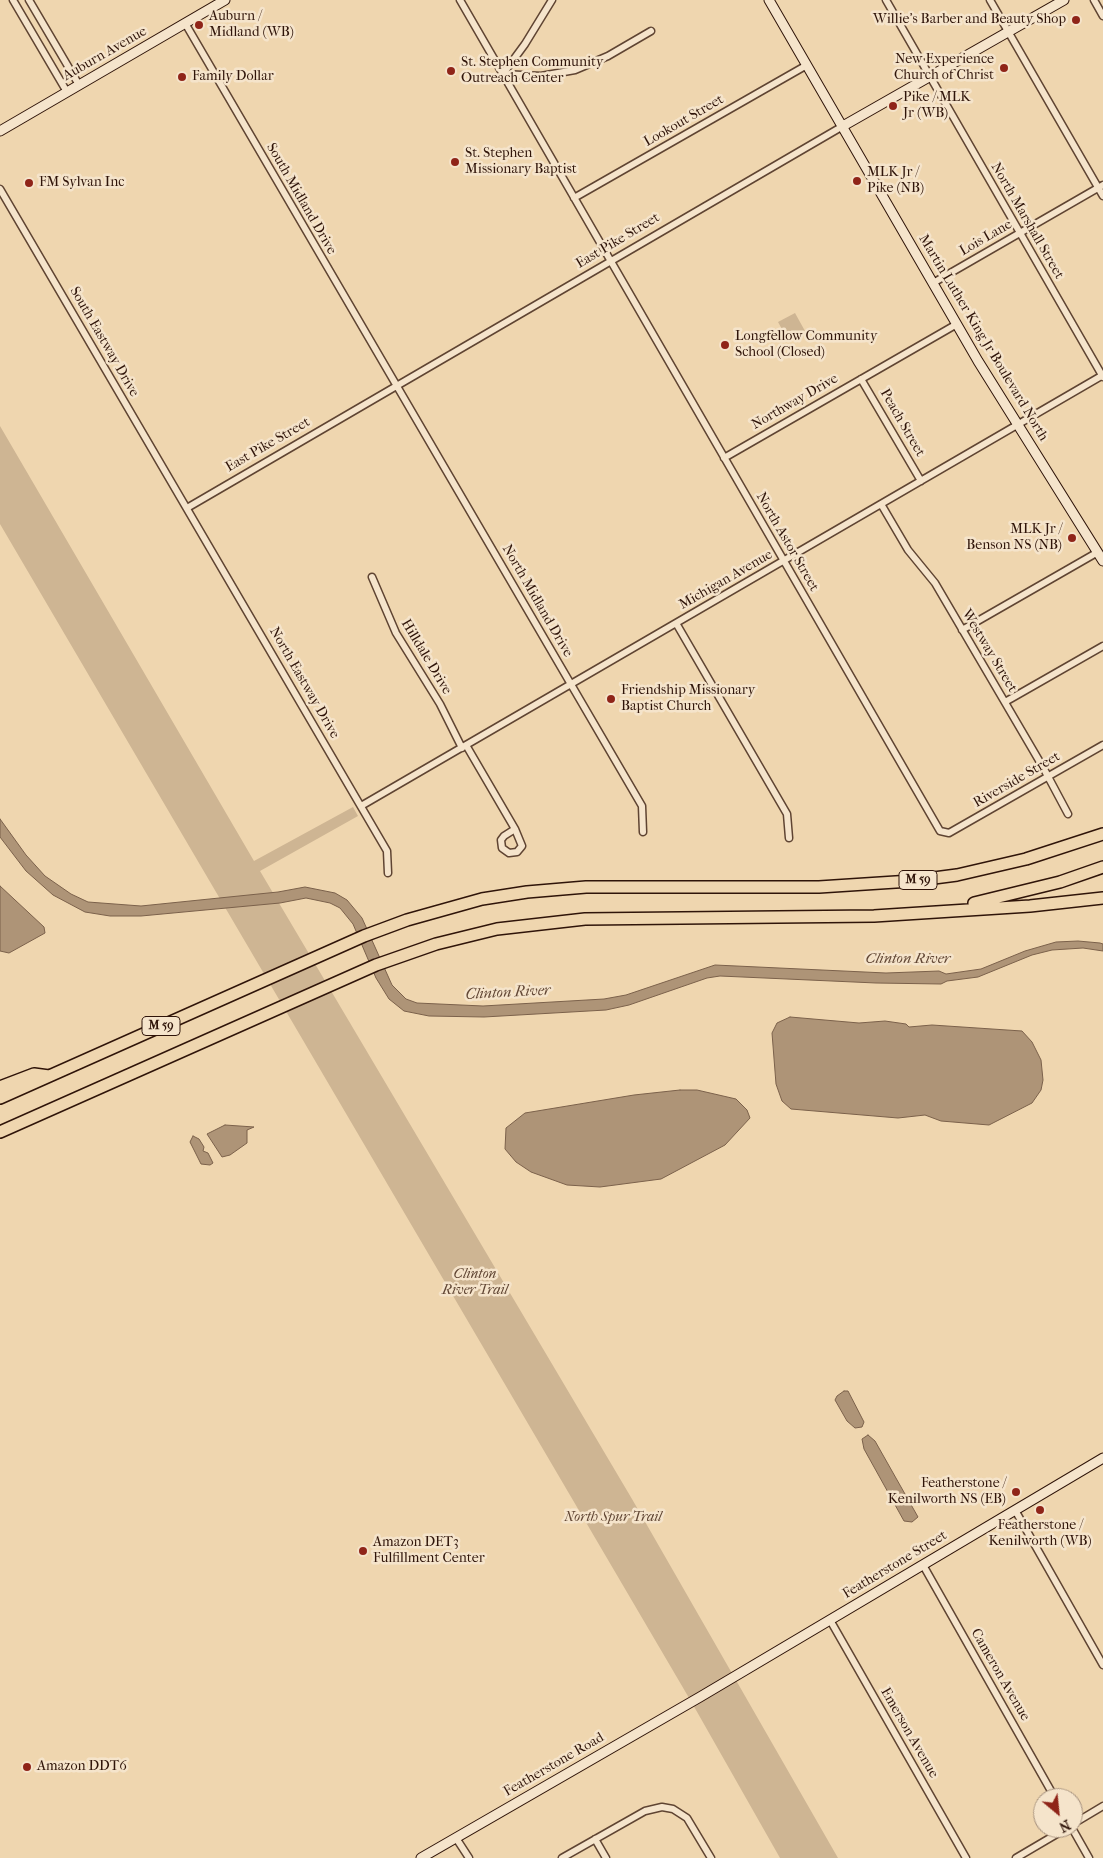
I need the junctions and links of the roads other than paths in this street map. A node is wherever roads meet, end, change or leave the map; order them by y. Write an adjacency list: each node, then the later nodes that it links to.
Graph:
1 (13, 0): 19 (street)
2 (30, 0): 18 (street)
3 (225, 0): 12 (street, Auburn Avenue)
4 (460, 0): 16 (street, North Astor Street)
5 (552, 0): 16 (street)
6 (769, 0): 15 (street, Martin Luther King Jr Boulevard North)
7 (886, 0): 17 (street, North Marshall Street)
8 (990, 0): 14 (street)
9 (1064, 0): 14 (street, East Pike Street)
10 (1094, 0): 11 (street)
11 (1103, 16)
12 (185, 23): 18 (street, Auburn Avenue); 32 (street, South Midland Drive)
13 (651, 31): 16 (street)
14 (1008, 32): 17 (street, East Pike Street); 22 (street)
15 (807, 65): 20 (street, Martin Luther King Jr Boulevard North); 25 (street, Lookout Street)
16 (503, 74): 25 (street, North Astor Street)
17 (930, 77): 20 (street, East Pike Street); 26 (street, North Marshall Street)
18 (79, 85): 19 (street, Auburn Avenue)
19 (66, 92): 21 (street, Auburn Avenue)
20 (843, 126): 27 (street, East Pike Street); 28 (street, Martin Luther King Jr Boulevard North)
21 (0, 131)
22 (1100, 186): 24 (street); 26 (street, Lois Lane)
23 (0, 189): 37 (street, South Eastway Drive)
24 (1103, 196)
25 (574, 198): 27 (street, North Astor Street)
26 (1020, 233): 28 (street, Lois Lane); 30 (street, North Marshall Street)
27 (611, 262): 32 (street, East Pike Street); 34 (street, North Astor Street)
28 (933, 283): 29 (street, Martin Luther King Jr Boulevard North)
29 (957, 324): 31 (street, Northway Drive); 33 (street, Martin Luther King Jr Boulevard North)
30 (1103, 376): 33 (street, Michigan Avenue)
31 (861, 379): 34 (street, Northway Drive); 35 (street, Peach Street)
32 (397, 386): 37 (street, East Pike Street); 45 (street, North Midland Drive)
33 (1018, 425): 35 (street, Michigan Avenue); 38 (street, Martin Luther King Jr Boulevard North)
34 (724, 458): 39 (street, North Astor Street)
35 (921, 481): 36 (street, Michigan Avenue)
36 (881, 504): 39 (street, Michigan Avenue); 43 (street, Westway Street)
37 (187, 508): 50 (street, North Eastway Drive)
38 (1098, 552): 40 (street, Martin Luther King Jr Boulevard North); 43 (street)
39 (784, 561): 42 (street, Michigan Avenue); 54 (street, North Astor Street)
40 (1103, 561)
41 (372, 577): 48 (street, Hilldale Drive)
42 (676, 623): 45 (street, Michigan Avenue); 56 (street)
43 (962, 630): 46 (street, Westway Street)
44 (1103, 646): 46 (street)
45 (571, 684): 48 (street, Michigan Avenue); 53 (street, North Midland Drive)
46 (1005, 702): 49 (street, Westway Street)
47 (1103, 745): 49 (street, Riverside Street)
48 (464, 747): 50 (street, Michigan Avenue); 52 (street, Hilldale Drive)
49 (1048, 777): 51 (street, Westway Street); 54 (street, Riverside Street)
50 (361, 806): 58 (street, North Eastway Drive)
51 (1068, 814)
52 (515, 829)
53 (644, 832)
54 (944, 834)
55 (1103, 834): 61 (highway, M 59)
56 (789, 838)
57 (1103, 867): 60 (highway, M 59)
58 (388, 873)
59 (1103, 898): 60 (highway)
60 (928, 911): 64 (highway, M 59)
61 (50, 1076): 62 (highway); 63 (highway, M 59)
62 (0, 1087)
63 (0, 1098)
64 (0, 1134)
65 (1103, 1458): 66 (street, Featherstone Street)
66 (1015, 1510): 67 (street, Featherstone Street); 69 (street)
67 (923, 1565): 68 (street, Featherstone Street); 71 (street, Cameron Avenue)
68 (830, 1620): 70 (street, Featherstone Street); 83 (street, Emerson Avenue)
69 (1103, 1665)
70 (700, 1697): 74 (street, Featherstone Road)
71 (1049, 1788)
72 (1103, 1806): 73 (street)
73 (1083, 1818)
74 (456, 1838): 78 (street, Featherstone Road); 79 (street)
75 (1050, 1838): 84 (street)
76 (1078, 1838): 85 (street)
77 (595, 1839): 80 (street); 81 (street); 82 (street)
78 (421, 1858)
79 (469, 1858)
80 (562, 1858)
81 (606, 1858)
82 (711, 1858)
83 (966, 1858)
84 (1016, 1858)
85 (1089, 1858)

